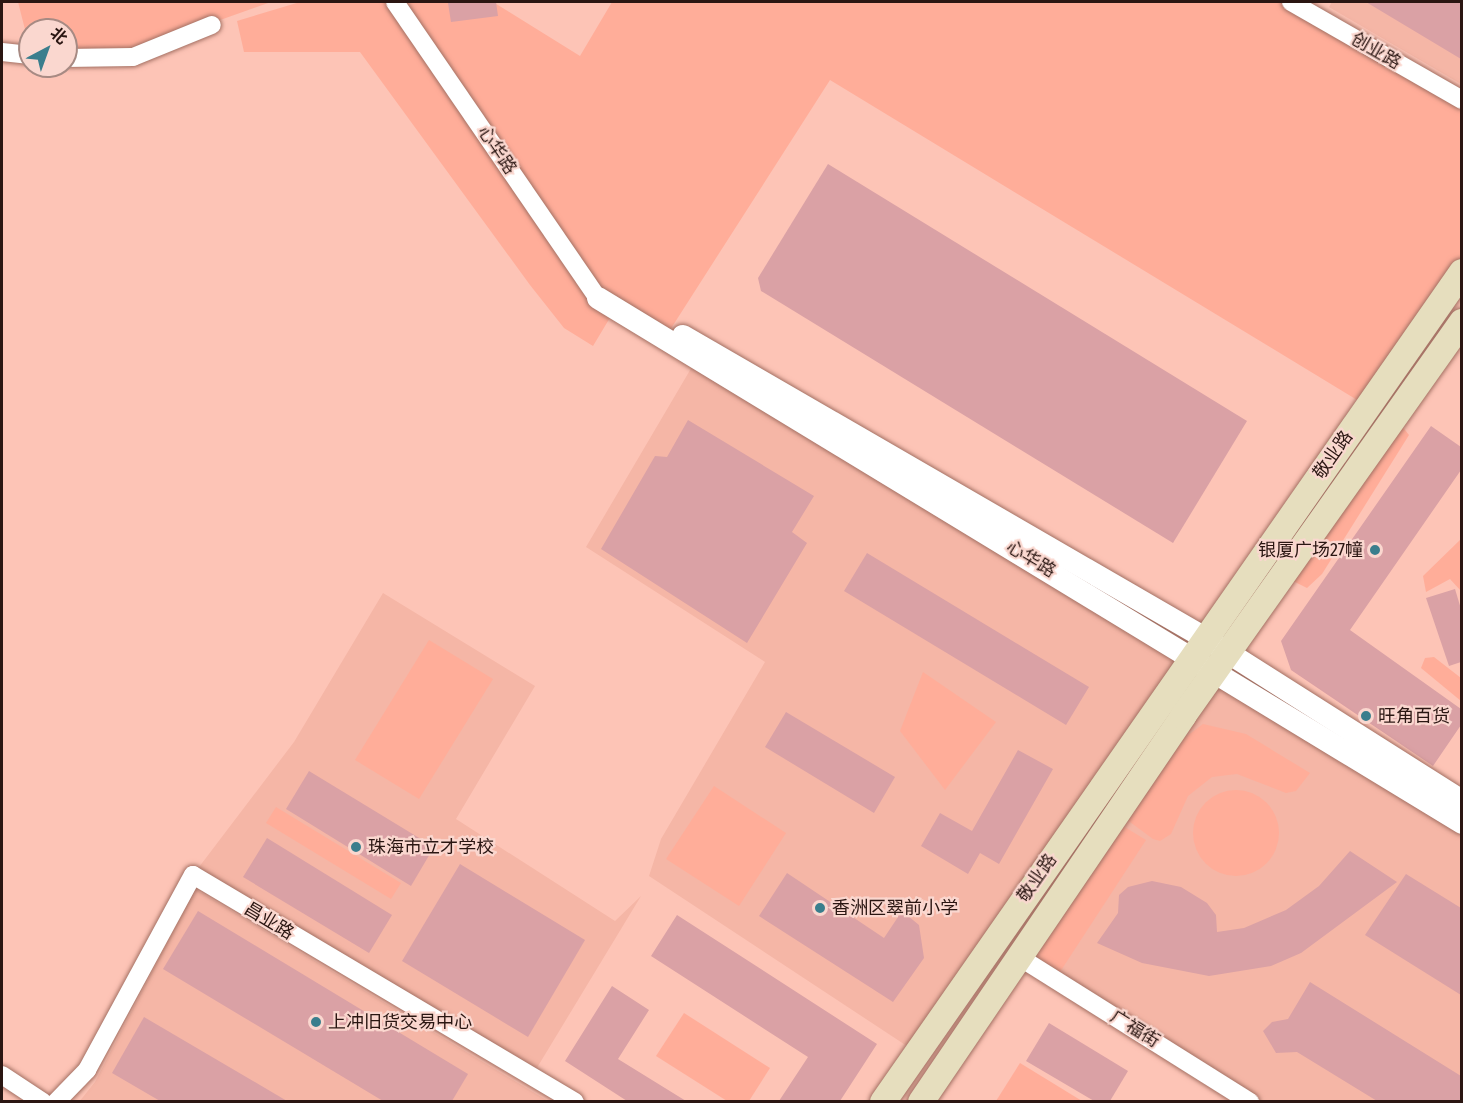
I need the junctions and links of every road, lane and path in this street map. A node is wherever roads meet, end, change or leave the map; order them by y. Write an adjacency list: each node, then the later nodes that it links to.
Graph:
1 (395, 2): 9 (street, 心华路)
2 (1291, 2): 7 (street, 创业路)
3 (212, 25): 6 (street)
4 (2, 52): 5 (street)
5 (18, 54)
6 (78, 58)
7 (1461, 100)
8 (1461, 272): 11 (main road, 敬业路)
9 (598, 298): 11 (street, 心华路)
10 (1461, 322): 12 (main road, 敬业路)
11 (1199, 647): 12 (street, 心华路); 21 (main road, 敬业路)
12 (1222, 662): 13 (street, 心华路); 16 (main road, 敬业路)
13 (1433, 794): 14 (street, 心华路); 15 (street, 心华路)
14 (1461, 801)
15 (1461, 823)
16 (1019, 957): 22 (main road, 敬业路); 23 (street, 广福街)
17 (2, 1075): 18 (street)
18 (43, 1101)
19 (56, 1101): 20 (street, 昌业路)
20 (575, 1101)
21 (883, 1101)
22 (921, 1101)
23 (1250, 1101)

